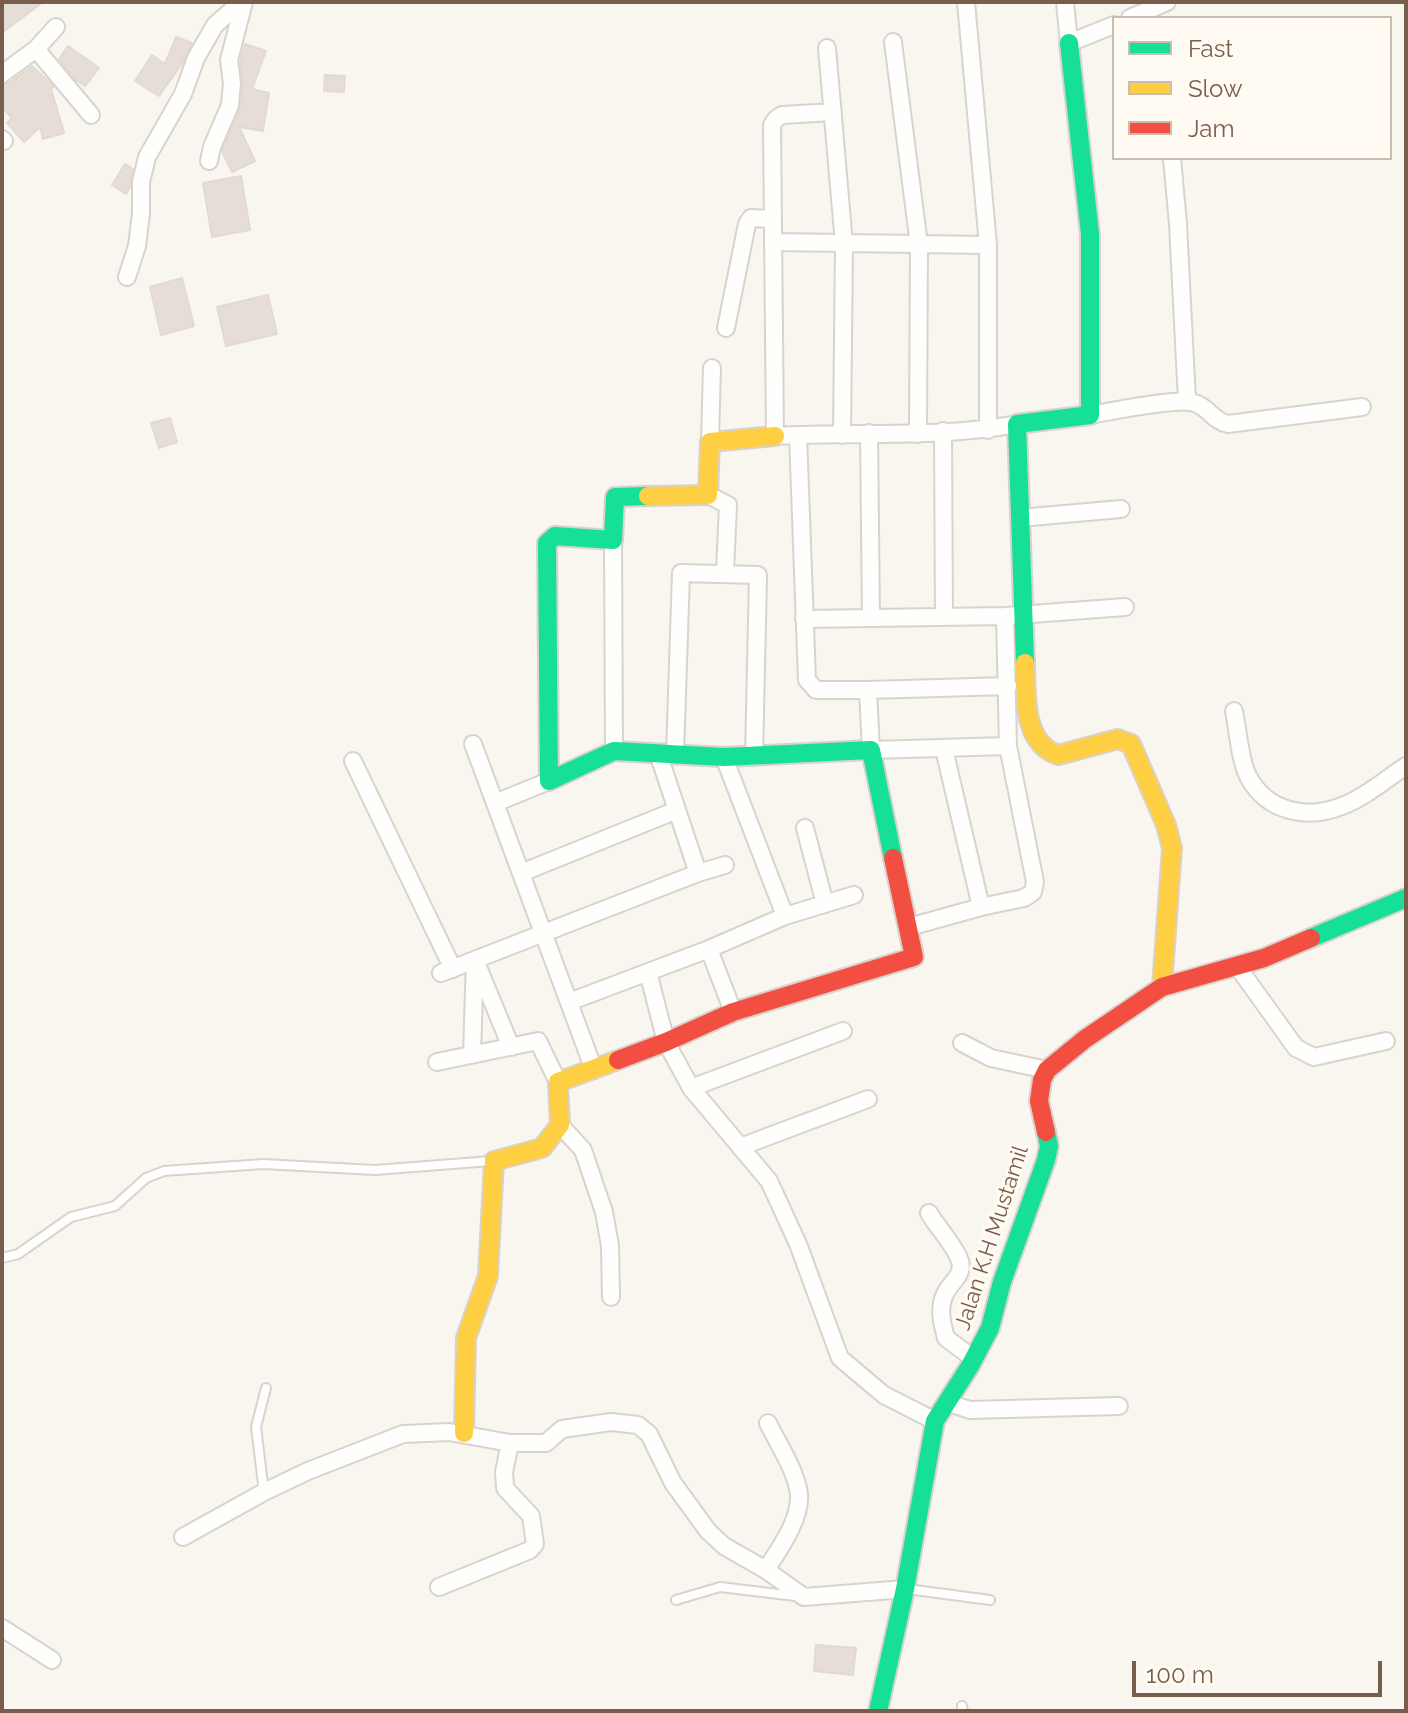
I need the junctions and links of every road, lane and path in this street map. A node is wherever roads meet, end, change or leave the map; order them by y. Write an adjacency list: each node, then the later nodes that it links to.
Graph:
1 (242, 2): 16 (street); 22 (street)
2 (966, 2): 21 (street)
3 (1065, 2): 9 (street)
4 (1161, 9): 5 (street)
5 (1137, 16)
6 (1112, 26): 9 (street)
7 (56, 27): 11 (street)
8 (893, 42): 20 (street)
9 (1069, 43): 27 (street)
10 (827, 48): 13 (street)
11 (36, 49): 12 (street); 14 (street)
12 (2, 74)
13 (833, 112): 17 (street); 19 (street)
14 (91, 115)
15 (1172, 160): 25 (street)
16 (209, 161)
17 (773, 219): 18 (street); 23 (street)
18 (773, 242): 19 (street); 35 (street)
19 (844, 244): 20 (street); 34 (street)
20 (919, 245): 21 (street); 32 (street)
21 (988, 245): 29 (street)
22 (127, 277)
23 (726, 328)
24 (712, 368): 36 (street)
25 (1187, 401): 26 (street); 27 (street)
26 (1362, 407)
27 (1090, 415): 28 (street)
28 (1017, 424): 29 (street); 39 (street)
29 (988, 430): 30 (street)
30 (943, 431): 32 (street); 44 (street)
31 (869, 433): 32 (street); 34 (street); 45 (street)
32 (918, 434)
33 (798, 435): 34 (street); 35 (street); 46 (street)
34 (842, 435)
35 (775, 436): 36 (street)
36 (710, 442): 37 (street)
37 (708, 495): 40 (street); 41 (street)
38 (1121, 509): 39 (street)
39 (1020, 518): 43 (street)
40 (613, 540): 54 (street); 60 (street)
41 (725, 572): 55 (street); 57 (street)
42 (1125, 607): 43 (street)
43 (1014, 614): 44 (street); 47 (street); 79 (street)
44 (944, 617): 45 (street)
45 (871, 618): 46 (street)
46 (804, 619): 48 (street)
47 (1008, 686): 48 (street); 51 (street)
48 (868, 690): 53 (street)
49 (1234, 711): 59 (street)
50 (473, 744): 61 (street)
51 (1008, 746): 52 (street); 71 (street)
52 (944, 749): 53 (street); 71 (street)
53 (871, 750): 57 (street); 73 (street)
54 (614, 751): 55 (street); 60 (street)
55 (666, 753): 56 (street); 62 (street)
56 (724, 757): 57 (street); 72 (street)
57 (754, 757)
58 (353, 761): 76 (street)
59 (1406, 766)
60 (549, 781): 61 (street)
61 (495, 803): 65 (street)
62 (677, 810): 65 (street); 66 (street)
63 (805, 828): 70 (street)
64 (725, 865): 66 (street)
65 (521, 873): 74 (street)
66 (698, 873): 74 (street)
67 (1406, 889): 69 (street)
68 (854, 895): 70 (street)
69 (1399, 901): 77 (street)
70 (825, 904): 72 (street)
71 (981, 907): 73 (street)
72 (785, 916): 75 (street)
73 (909, 927): 81 (street)
74 (544, 933): 76 (street); 80 (street)
75 (709, 949): 78 (street); 81 (street)
76 (475, 960): 86 (street); 87 (street)
77 (1237, 966): 79 (street); 83 (street)
78 (648, 972): 80 (street); 84 (street)
79 (1162, 987): 90 (street)
80 (569, 1002): 89 (street)
81 (733, 1012): 84 (street)
82 (843, 1031): 92 (street)
83 (1386, 1041)
84 (666, 1042): 89 (street); 92 (street)
85 (962, 1043): 90 (street)
86 (511, 1047): 87 (street); 91 (street)
87 (472, 1055): 88 (street)
88 (437, 1062)
89 (594, 1070): 91 (street)
90 (1047, 1070): 100 (street, Jalan K.H Mustamil)
91 (558, 1082): 94 (street)
92 (691, 1088): 95 (street)
93 (868, 1099): 95 (street)
94 (560, 1125): 96 (street); 99 (street)
95 (740, 1147): 104 (street)
96 (494, 1161): 98 (lane); 106 (street)
97 (929, 1213): 100 (street)
98 (2, 1258)
99 (611, 1297)
100 (974, 1359): 102 (street, Jalan K.H Mustamil)
101 (266, 1388): 108 (lane)
102 (948, 1403): 103 (street); 104 (street, Jalan K.H Mustamil)
103 (1119, 1406)
104 (935, 1421): 112 (street, Jalan K.H Mustamil)
105 (768, 1423): 110 (street)
106 (464, 1433): 107 (street); 108 (street)
107 (510, 1443): 110 (street); 111 (street)
108 (264, 1492): 109 (street)
109 (183, 1537)
110 (766, 1570): 113 (street)
111 (439, 1587)
112 (905, 1589): 113 (street); 115 (lane); 118 (street, Jalan K.H Mustamil)
113 (804, 1597): 114 (lane)
114 (676, 1600)
115 (990, 1600)
116 (2, 1628): 117 (street)
117 (52, 1660)
118 (878, 1711)

